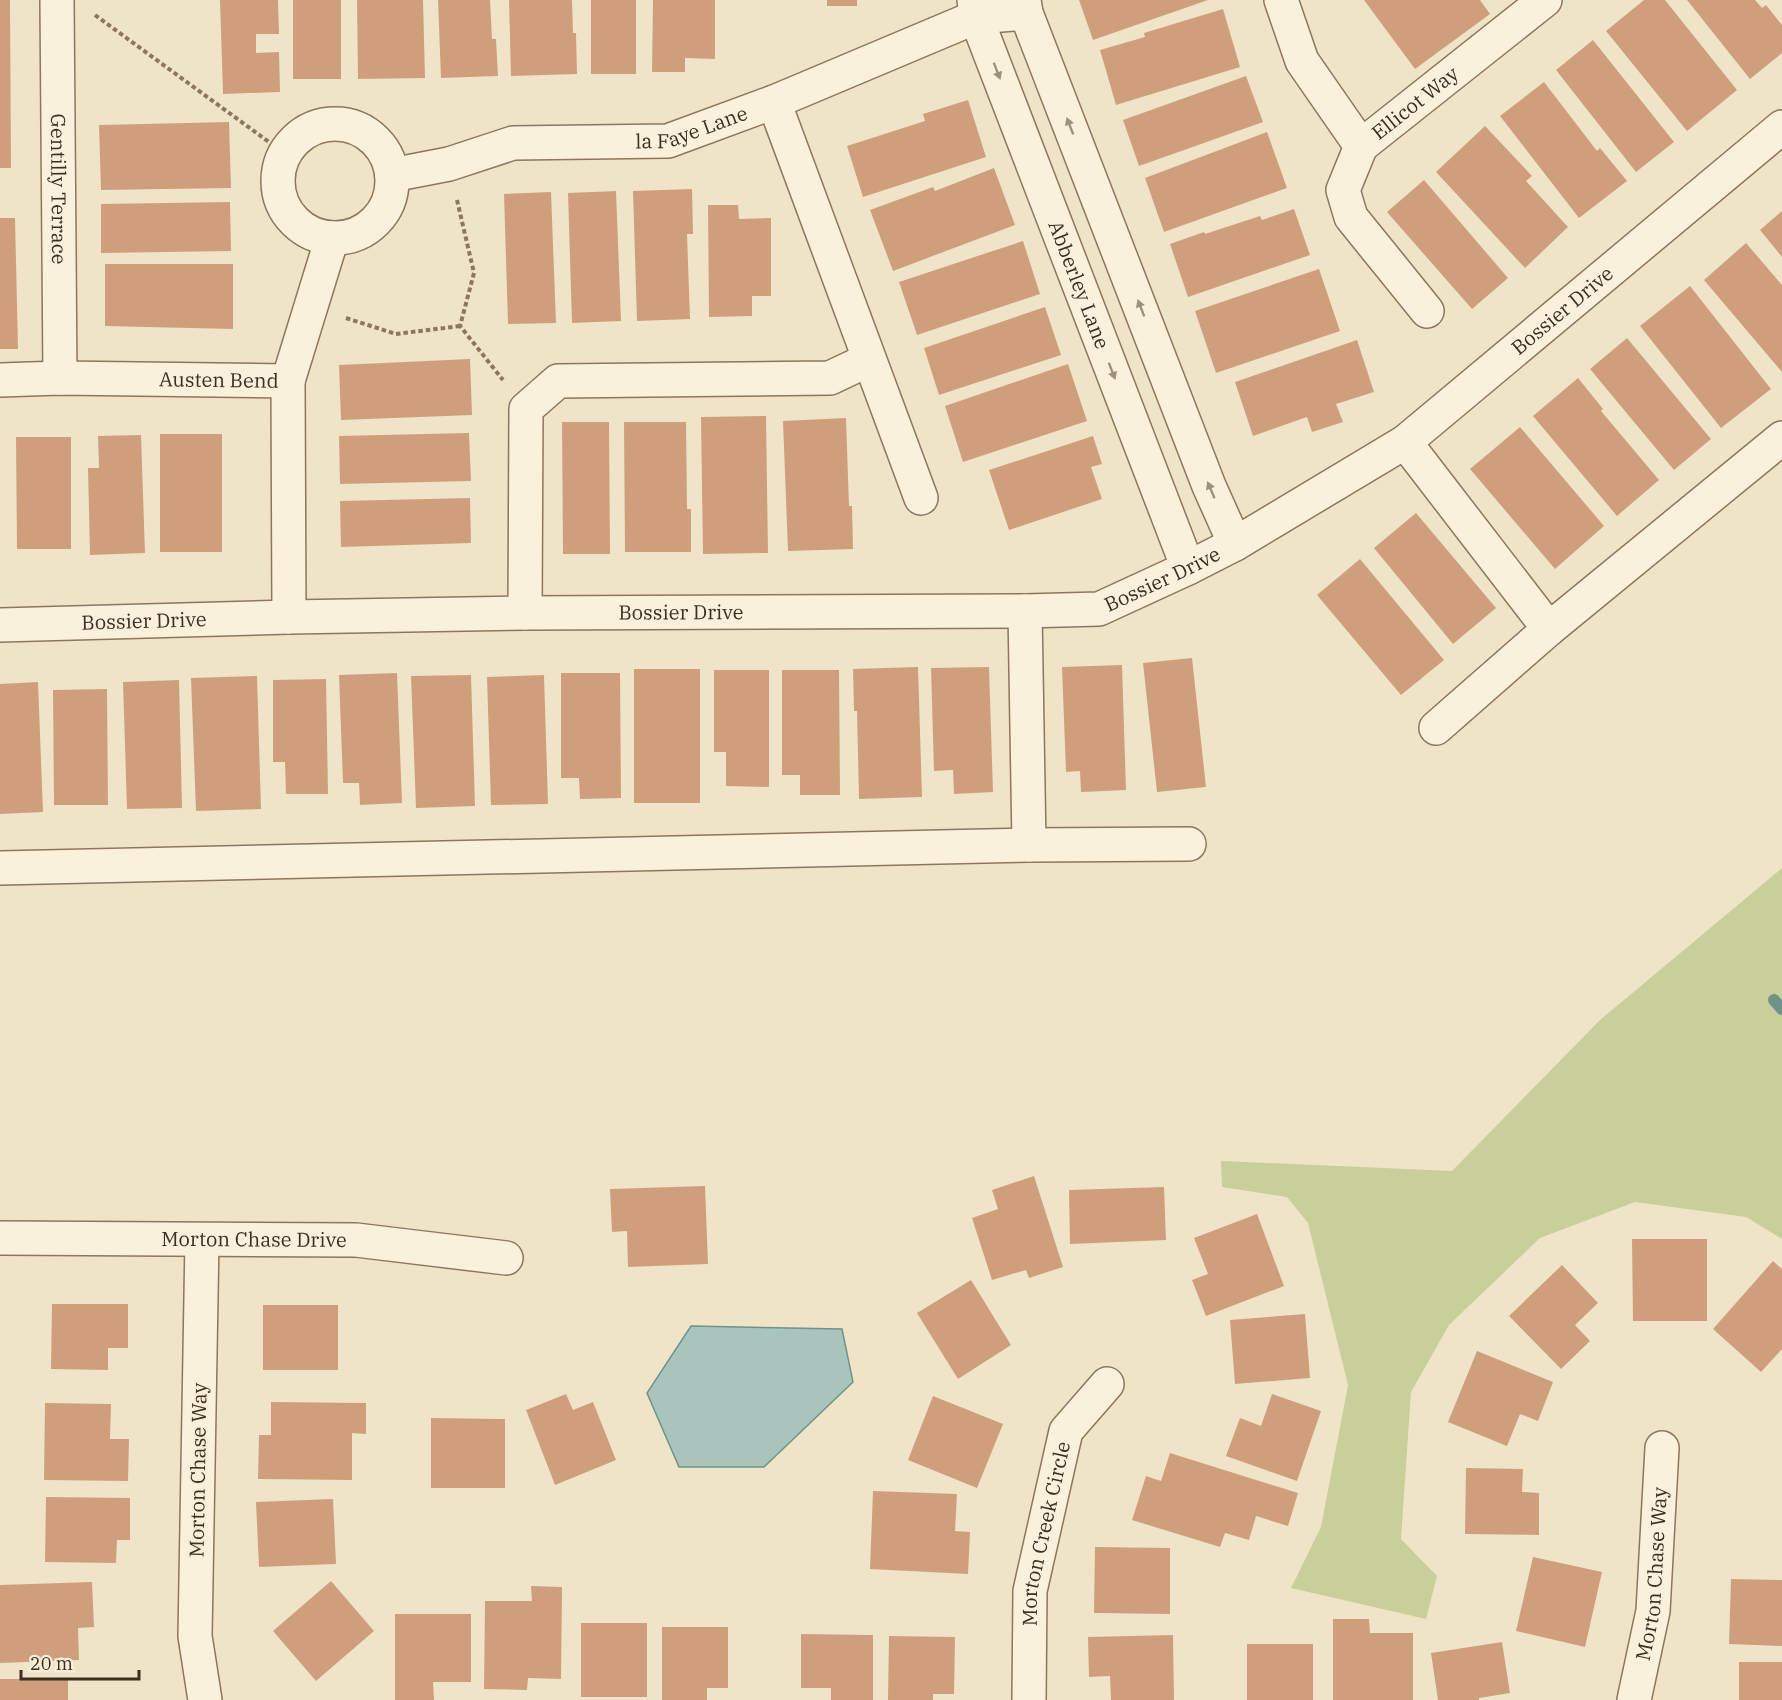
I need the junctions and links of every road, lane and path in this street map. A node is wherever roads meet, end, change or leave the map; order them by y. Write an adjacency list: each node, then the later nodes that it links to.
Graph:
1 (57, 0): 18 (street, Gentilly Terrace)
2 (1281, 0): 9 (street, Ellicot Way)
3 (1545, 0): 9 (street, Ellicot Way)
4 (1025, 6): 5 (street, la Faye Lane); 25 (street, one-way to 4)
5 (975, 8): 7 (street, la Faye Lane); 26 (street, Abberley Lane, one-way to 26)
6 (94, 14): 10 (path)
7 (774, 102): 11 (street, la Faye Lane); 17 (street)
8 (1782, 127): 23 (street, Bossier Drive)
9 (1361, 146): 15 (street)
10 (284, 153): 12 (street); 13 (street)
11 (449, 164): 12 (street, la Faye Lane); 16 (path)
12 (392, 175): 13 (street)
13 (332, 238): 14 (street, Austen Bend)
14 (310, 306): 16 (path); 20 (street, Austen Bend)
15 (1427, 311)
16 (459, 326): 21 (path)
17 (868, 360): 21 (street); 24 (street)
18 (60, 378): 19 (street, Austen Bend); 20 (street, Austen Bend)
19 (0, 380)
20 (288, 381): 29 (street)
21 (526, 409): 28 (street)
22 (1782, 438): 31 (street)
23 (1405, 442): 25 (street, Bossier Drive); 31 (street)
24 (921, 498)
25 (1235, 543): 26 (street, Bossier Drive)
26 (1188, 568): 27 (street, Bossier Drive)
27 (1025, 611): 28 (street, Bossier Drive); 34 (street)
28 (525, 613): 29 (street, Bossier Drive)
29 (289, 617): 30 (street, Bossier Drive)
30 (0, 625)
31 (1549, 628): 32 (street)
32 (1436, 728)
33 (1189, 844): 34 (street)
34 (1029, 845): 35 (street)
35 (0, 868)
36 (0, 1238): 37 (street, Morton Chase Drive)
37 (202, 1240): 38 (street, Morton Chase Drive); 41 (street, Morton Chase Way)
38 (506, 1258)
39 (1107, 1384): 42 (street, Morton Creek Circle)
40 (1662, 1448): 43 (street, Morton Chase Way)
41 (205, 1700)
42 (1029, 1700)
43 (1634, 1700)

